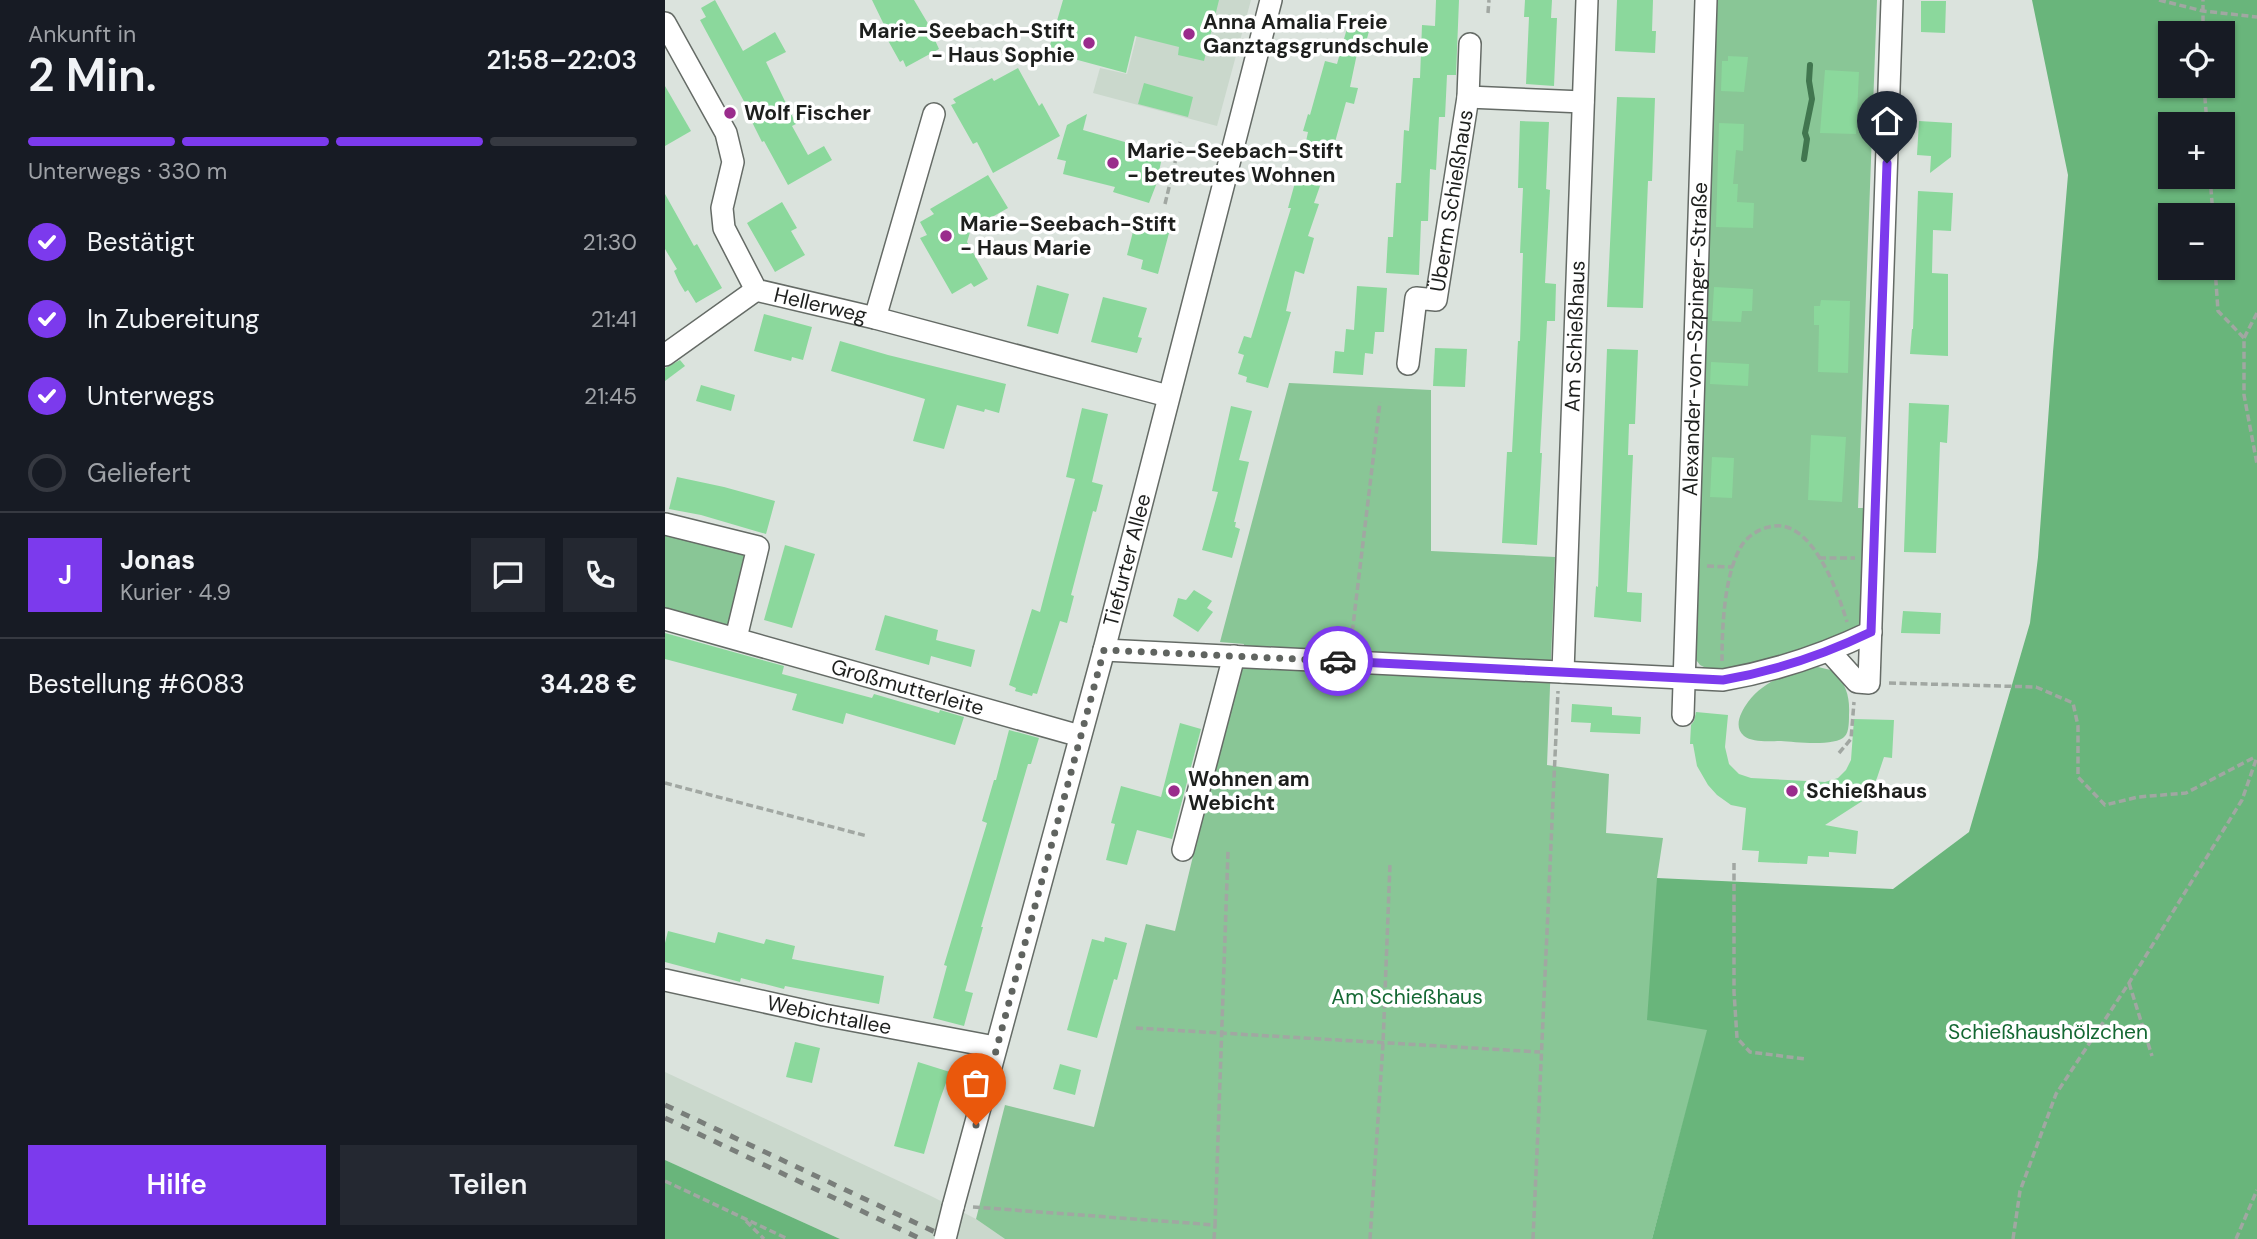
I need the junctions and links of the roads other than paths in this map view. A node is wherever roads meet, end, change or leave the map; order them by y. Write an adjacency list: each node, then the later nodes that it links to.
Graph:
1 (1272, 0): 14 (street, Tiefurter Allee)
2 (1587, 0): 8 (street, Am Schießhaus)
3 (1706, 0): 23 (street, Alexander-von-Szpinger-Straße)
4 (1892, 0): 17 (street)
5 (665, 23): 10 (street, Hellerweg)
6 (1470, 44): 7 (street, Überm Schießhaus)
7 (1468, 97): 8 (street, Überm Schießhaus); 13 (street, Überm Schießhaus)
8 (1583, 102): 22 (street, Am Schießhaus)
9 (935, 114): 11 (street)
10 (756, 290): 11 (street, Hellerweg); 12 (street)
11 (875, 318): 14 (street, Hellerweg)
12 (665, 355)
13 (1408, 364)
14 (1168, 396): 19 (street, Tiefurter Allee)
15 (665, 524): 18 (street)
16 (665, 619): 18 (street, Großmutterleite)
17 (1862, 637): 20 (street); 20 (street)
18 (736, 638): 25 (street, Großmutterleite)
19 (1104, 650): 21 (street); 25 (street, Tiefurter Allee)
20 (1830, 652): 23 (street)
21 (1234, 656): 22 (street); 26 (street)
22 (1563, 672): 23 (street)
23 (1685, 677): 24 (street, Alexander-von-Szpinger-Straße)
24 (1683, 715)
25 (1080, 736): 28 (street, Tiefurter Allee)
26 (1183, 850)
27 (665, 980): 28 (street, Webichtallee)
28 (995, 1047): 29 (street, Tiefurter Allee, bridge)
29 (945, 1239)

